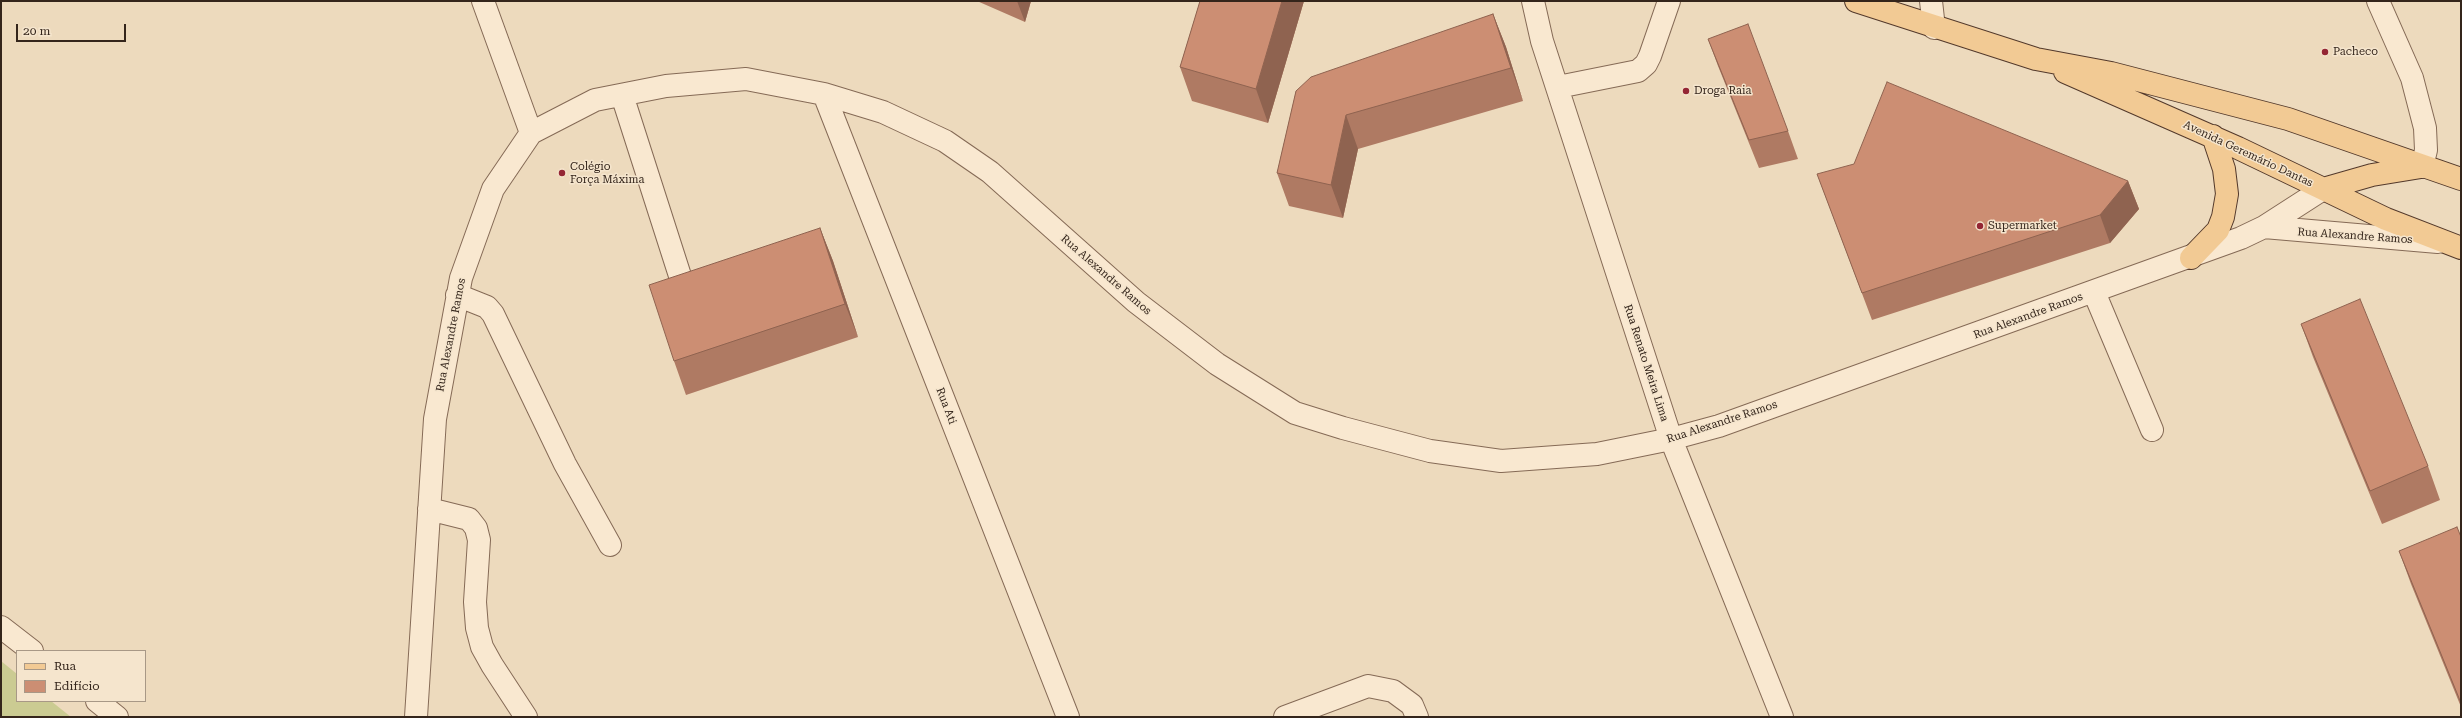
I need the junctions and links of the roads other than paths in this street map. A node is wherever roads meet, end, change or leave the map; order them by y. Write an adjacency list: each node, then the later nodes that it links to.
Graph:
1 (483, 1): 12 (street)
2 (1533, 1): 9 (street, Rua Renato Meira Lima)
3 (1669, 1): 9 (street)
4 (1856, 1): 7 (main road, Avenida Geremário Dantas)
5 (1931, 1): 7 (street)
6 (2378, 1): 14 (street)
7 (1934, 28): 8 (main road, Avenida Geremário Dantas)
8 (2036, 59): 13 (main road, Avenida Geremário Dantas); 14 (main road, Avenida Geremário Dantas)
9 (1558, 87): 24 (street, Rua Renato Meira Lima)
10 (824, 94): 11 (street, Rua Alexandre Ramos); 24 (street, Rua Alexandre Ramos); 33 (street, Rua Ati)
11 (622, 95): 12 (street, Rua Alexandre Ramos); 20 (street)
12 (531, 133): 22 (street, Rua Alexandre Ramos)
13 (2213, 136): 16 (main road, Avenida Geremário Dantas); 19 (main road)
14 (2422, 167): 15 (main road, Avenida Geremário Dantas); 16 (main road)
15 (2461, 179)
16 (2323, 189): 17 (street, Rua Alexandre Ramos); 18 (main road, Avenida Geremário Dantas)
17 (2264, 227): 18 (street, Rua Alexandre Ramos); 19 (street, Rua Alexandre Ramos)
18 (2453, 245)
19 (2191, 258): 21 (street, Rua Alexandre Ramos)
20 (722, 275)
21 (2094, 292): 23 (street); 24 (street, Rua Alexandre Ramos)
22 (457, 295): 25 (street, Rua Alexandre Ramos); 26 (street)
23 (2152, 430)
24 (1671, 439): 36 (street, Rua Renato Meira Lima)
25 (429, 509): 31 (street, Rua Alexandre Ramos); 32 (street)
26 (610, 545)
27 (1, 627): 28 (street)
28 (31, 650)
29 (98, 702): 30 (street)
30 (117, 717)
31 (416, 717)
32 (526, 717)
33 (1068, 717)
34 (1285, 717): 35 (street)
35 (1417, 717)
36 (1782, 717)

